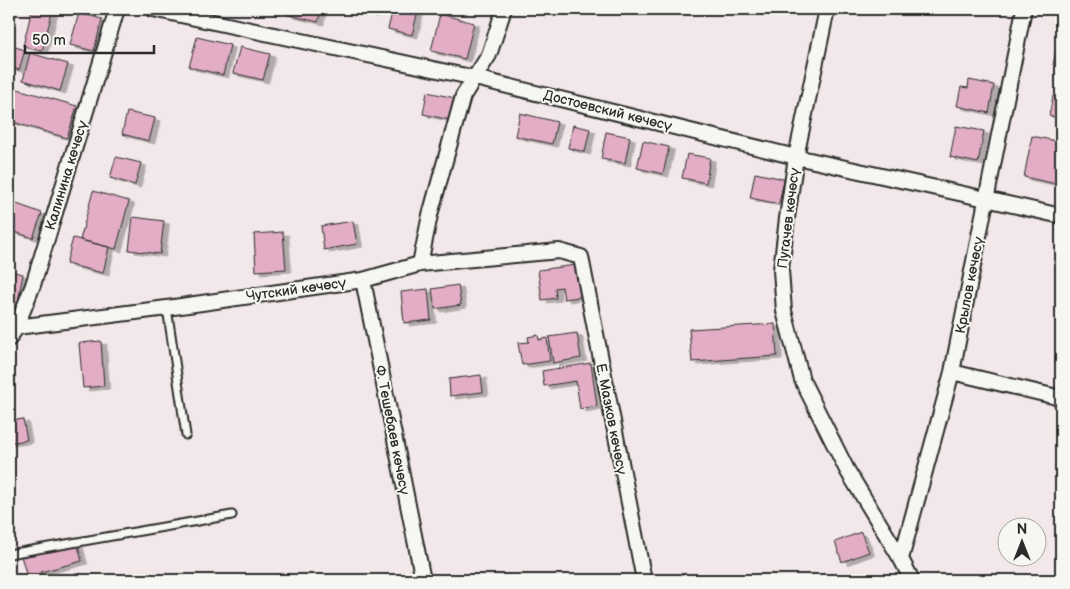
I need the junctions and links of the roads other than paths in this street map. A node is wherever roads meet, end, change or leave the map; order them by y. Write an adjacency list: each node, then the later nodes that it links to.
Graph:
1 (117, 9): 14 (street, Калинина көчөсү)
2 (153, 9): 6 (street, Достоевский көчөсү)
3 (504, 9): 6 (street)
4 (827, 9): 7 (street, Пугачев көчөсү)
5 (1024, 9): 8 (street, Крылов көчөсү)
6 (474, 78): 7 (street, Достоевский көчөсү); 11 (street)
7 (796, 157): 8 (street, Достоевский көчөсү); 20 (street, Пугачев көчөсү)
8 (986, 198): 9 (street, Достоевский көчөсү); 15 (street, Крылов көчөсү)
9 (1061, 216)
10 (581, 257): 11 (street, Чутский көчөсү); 22 (street, Е. Мазков көчөсү)
11 (420, 264): 12 (street, Чутский көчөсү)
12 (363, 280): 13 (street, Чутский көчөсү); 21 (street, Ф. Тешебаев көчөсү)
13 (168, 308): 14 (street, Чутский көчөсү); 17 (lane)
14 (11, 332)
15 (952, 372): 16 (street); 20 (street, Крылов көчөсү)
16 (1061, 398)
17 (186, 435)
18 (232, 515): 19 (lane)
19 (9, 554)
20 (901, 559): 23 (street, Пугачев көчөсү)
21 (423, 580)
22 (644, 580)
23 (912, 580)

